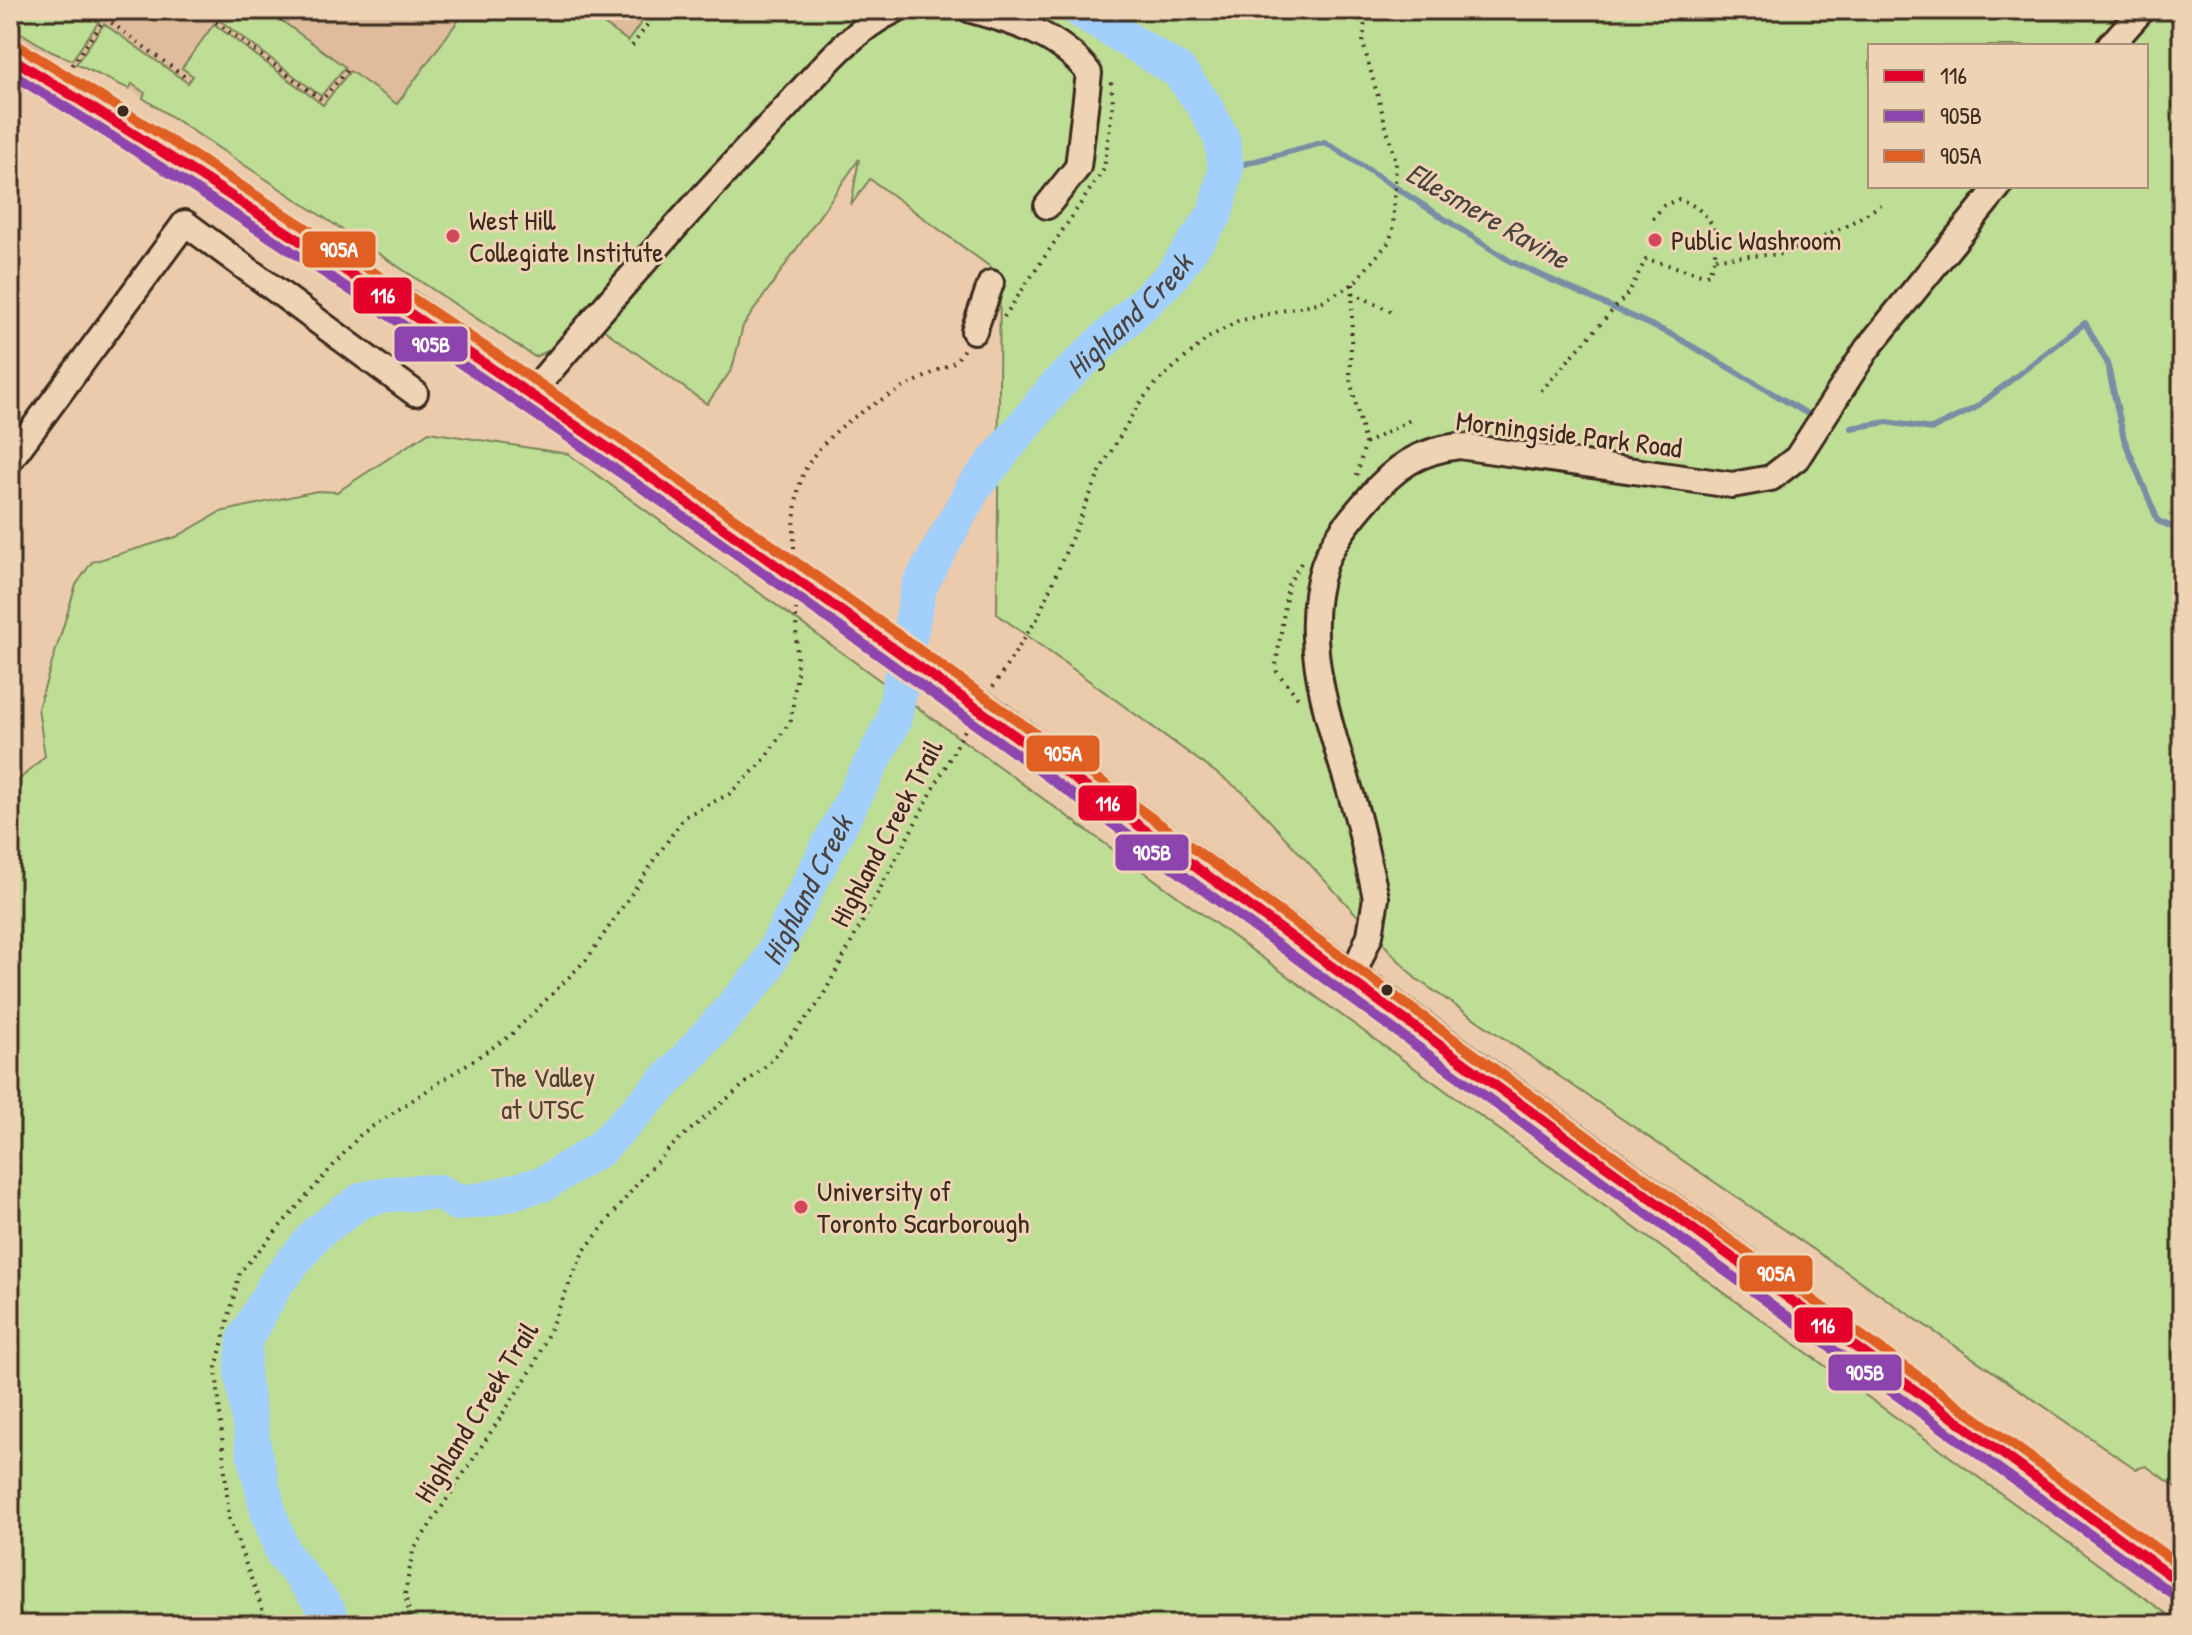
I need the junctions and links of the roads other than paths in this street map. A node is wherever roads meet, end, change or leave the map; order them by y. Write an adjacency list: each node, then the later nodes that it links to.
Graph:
1 (895, 10): 10 (street)
2 (971, 10): 7 (street)
3 (2142, 10): 4 (street)
4 (2112, 44)
5 (10, 57): 10 (main road)
6 (1997, 188): 13 (street, Morningside Park Road)
7 (1047, 206)
8 (991, 283): 9 (street)
9 (974, 331)
10 (532, 392): 13 (main road, bridge)
11 (415, 393): 12 (street)
12 (10, 460)
13 (1351, 980): 14 (main road)
14 (2182, 1584)

